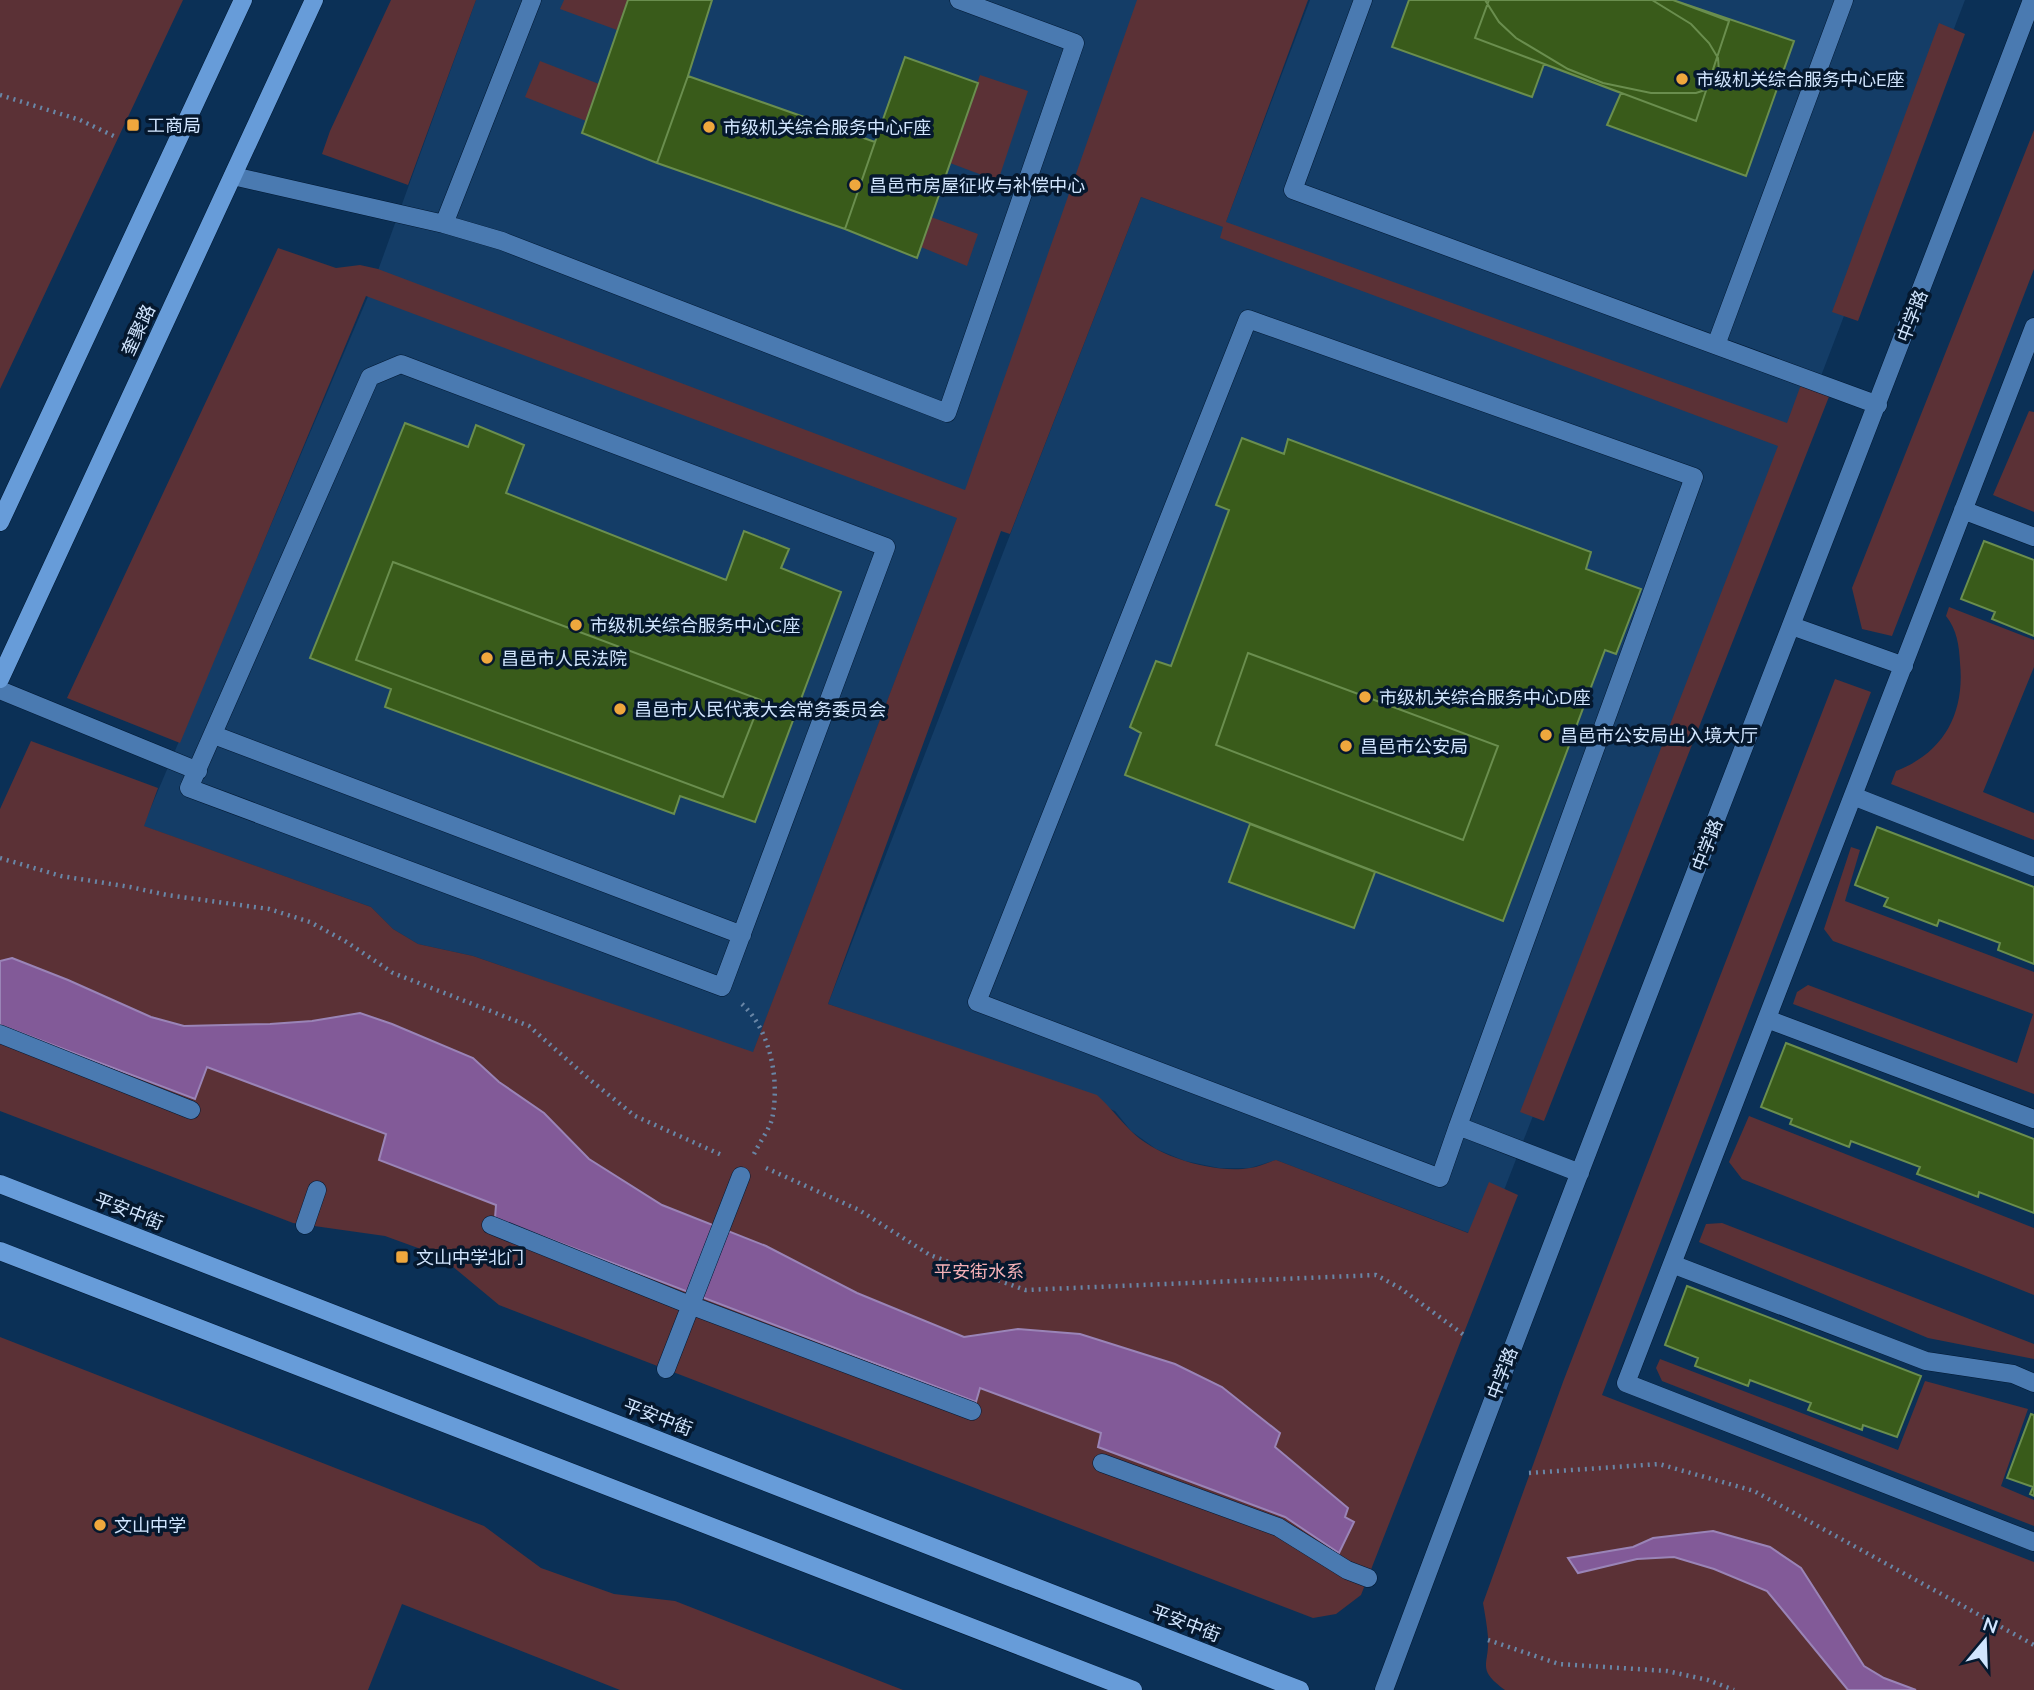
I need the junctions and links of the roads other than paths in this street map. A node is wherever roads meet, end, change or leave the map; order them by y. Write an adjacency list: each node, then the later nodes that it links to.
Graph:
1 (243, 0): 14 (main road)
2 (314, 0): 8 (main road, 奎聚路)
3 (532, 0): 9 (street)
4 (959, 0): 9 (street)
5 (1363, 0): 11 (street)
6 (1844, 0): 11 (street)
7 (2032, 0): 12 (street, 中学路)
8 (233, 176): 9 (street); 18 (main road, 奎聚路)
9 (444, 224)
10 (2034, 327): 13 (street)
11 (1716, 345): 12 (street)
12 (1878, 405): 16 (street, 中学路)
13 (1964, 510): 15 (street); 17 (street)
14 (0, 522)
15 (2034, 537)
16 (1792, 626): 17 (street); 31 (street, 中学路)
17 (1904, 666): 22 (street)
18 (0, 679)
19 (0, 690): 21 (street)
20 (214, 734): 21 (street); 24 (street); 24 (street)
21 (198, 771): 24 (street)
22 (1853, 796): 23 (street); 25 (street)
23 (2034, 867)
24 (742, 935)
25 (1767, 1019): 28 (street); 37 (street)
26 (0, 1034): 27 (street)
27 (191, 1110)
28 (2034, 1119)
29 (1458, 1126): 29 (street); 31 (street)
30 (745, 1169): 38 (street)
31 (1580, 1173): 47 (street, 中学路)
32 (0, 1184): 46 (main road, 平安中街)
33 (317, 1190): 34 (street)
34 (305, 1225)
35 (491, 1226): 38 (street)
36 (0, 1251): 45 (main road)
37 (1672, 1264): 40 (street); 43 (street)
38 (690, 1306): 39 (street); 41 (street)
39 (666, 1369)
40 (2034, 1382)
41 (972, 1411)
42 (1102, 1463): 44 (street)
43 (2034, 1542)
44 (1368, 1578)
45 (1133, 1690)
46 (1300, 1690)
47 (1384, 1690)

